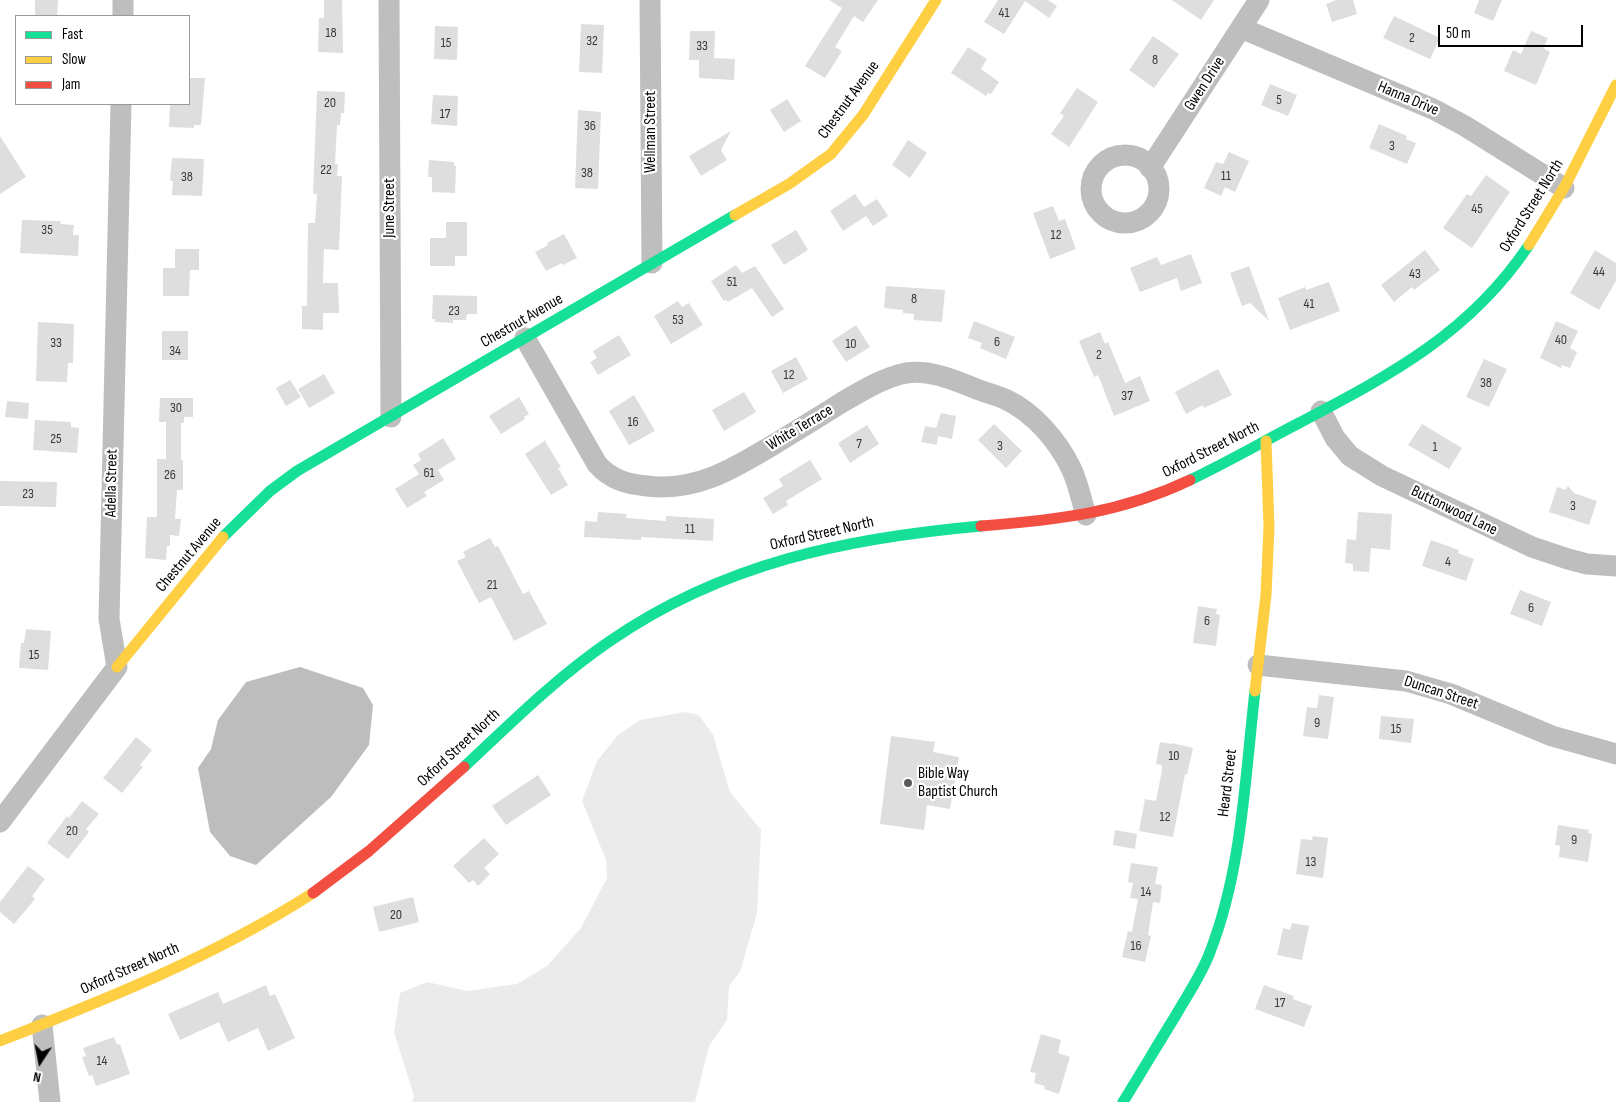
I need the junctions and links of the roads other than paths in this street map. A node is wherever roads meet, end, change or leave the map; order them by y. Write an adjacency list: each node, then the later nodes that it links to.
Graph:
1 (123, 0): 6 (street)
2 (389, 0): 15 (street, June Street)
3 (650, 0): 12 (street, Wellman Street)
4 (936, 0): 12 (street, Chestnut Avenue)
5 (1259, 0): 7 (street, Gwen Drive)
6 (123, 15)
7 (1241, 28): 10 (street, Gwen Drive); 11 (street, Hanna Drive)
8 (1616, 85): 11 (street, Oxford Street North)
9 (121, 105): 20 (street, Adella Street)
10 (1150, 168)
11 (1564, 188): 14 (street, Oxford Street North)
12 (652, 264): 13 (street, Chestnut Avenue)
13 (524, 338): 15 (street, Chestnut Avenue); 17 (street, White Terrace)
14 (1321, 411): 16 (street, Oxford Street North); 18 (street, Buttonwood Lane)
15 (390, 417): 20 (street, Chestnut Avenue)
16 (1266, 441): 17 (street, Oxford Street North); 19 (street, Heard Street)
17 (1086, 514): 23 (street, Oxford Street North)
18 (1616, 566)
19 (1258, 665): 21 (street, Duncan Street); 26 (street, Heard Street)
20 (117, 667): 22 (street)
21 (1616, 754)
22 (0, 822)
23 (42, 1024): 24 (street, Oxford Street North); 25 (street)
24 (0, 1041)
25 (50, 1102)
26 (1122, 1102)

